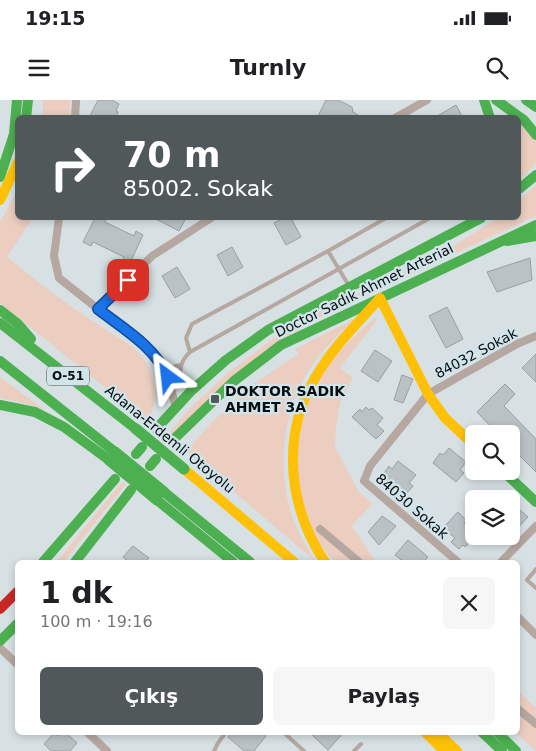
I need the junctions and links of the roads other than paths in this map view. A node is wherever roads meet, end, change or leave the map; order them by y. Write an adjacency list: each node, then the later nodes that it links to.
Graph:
1 (17, 100): 9 (main road)
2 (28, 100): 10 (main road)
3 (76, 100): 11 (street)
4 (428, 100): 12 (street)
5 (484, 100): 13 (main road)
6 (496, 100): 14 (main road)
7 (526, 100): 8 (main road)
8 (536, 107)
9 (16, 115)
10 (26, 115)
11 (75, 115)
12 (400, 115)
13 (489, 115)
14 (517, 115)
15 (521, 118): 17 (main road)
16 (15, 123): 20 (main road)
17 (536, 135)
18 (15, 168): 22 (main road)
19 (536, 175): 21 (main road)
20 (0, 177)
21 (521, 187)
22 (0, 200)
23 (58, 220): 37 (street)
24 (208, 220): 37 (street)
25 (382, 220): 33 (lane)
26 (426, 220): 34 (lane)
27 (467, 220): 30 (main road)
28 (477, 220): 30 (main road, Doctor Sadık Ahmet Arterial)
29 (536, 224): 32 (main road, Doctor Sadık Ahmet Arterial)
30 (448, 236): 35 (main road, Doctor Sadık Ahmet Arterial)
31 (536, 236): 32 (main road)
32 (501, 242): 36 (main road, Doctor Sadık Ahmet Arterial)
33 (328, 251): 34 (lane); 41 (lane)
34 (339, 269): 35 (lane); 41 (lane)
35 (349, 287): 46 (main road, Doctor Sadık Ahmet Arterial)
36 (380, 298): 47 (main road); 52 (main road, Doctor Sadık Ahmet Arterial); 66 (main road)
37 (98, 309): 45 (street)
38 (0, 310): 43 (main road)
39 (0, 323): 43 (main road, Adana-Erdemli Otoyolu / O-51)
40 (536, 336): 47 (street, 84032 Sokak)
41 (190, 352): 44 (lane)
42 (0, 361): 53 (main road, O-51)
43 (53, 364): 65 (main road, Adana-Erdemli Otoyolu / O-51, bridge)
44 (180, 365): 45 (lane); 46 (lane)
45 (164, 369): 49 (street)
46 (191, 391): 49 (main road, Doctor Sadık Ahmet Arterial)
47 (428, 394): 51 (main road); 68 (street, 84030 Sokak)
48 (0, 405): 53 (main road)
49 (176, 408): 50 (main road, Doctor Sadık Ahmet Arterial)
50 (156, 429)
51 (465, 436)
52 (173, 440)
53 (112, 456): 57 (main road, O-51, bridge)
54 (115, 480): 61 (main road)
55 (513, 480): 58 (main road)
56 (131, 490): 62 (main road)
57 (160, 496): 63 (main road); 64 (main road, O-51)
58 (536, 502)
59 (536, 526): 69 (street)
60 (320, 529): 67 (street)
61 (45, 560)
62 (77, 560)
63 (231, 560)
64 (247, 560)
65 (292, 560)
66 (324, 560)
67 (357, 560)
68 (456, 560)
69 (503, 560)
70 (536, 569): 71 (lane)
71 (536, 588)
72 (15, 594): 73 (main road)
73 (0, 609)
74 (520, 620): 76 (street)
75 (15, 626): 77 (main road)
76 (536, 635)
77 (0, 641)
78 (0, 648): 79 (street)
79 (15, 662)
80 (520, 711): 81 (street)
81 (536, 724)
82 (90, 735): 90 (street)
83 (224, 735): 91 (lane)
84 (286, 735): 92 (lane)
85 (427, 735): 94 (main road)
86 (440, 735): 95 (main road)
87 (485, 735): 96 (main road)
88 (500, 735): 97 (main road)
89 (361, 744): 93 (lane)
90 (102, 749)
91 (214, 751)
92 (304, 751)
93 (354, 751)
94 (444, 751)
95 (457, 751)
96 (502, 751)
97 (516, 751)

